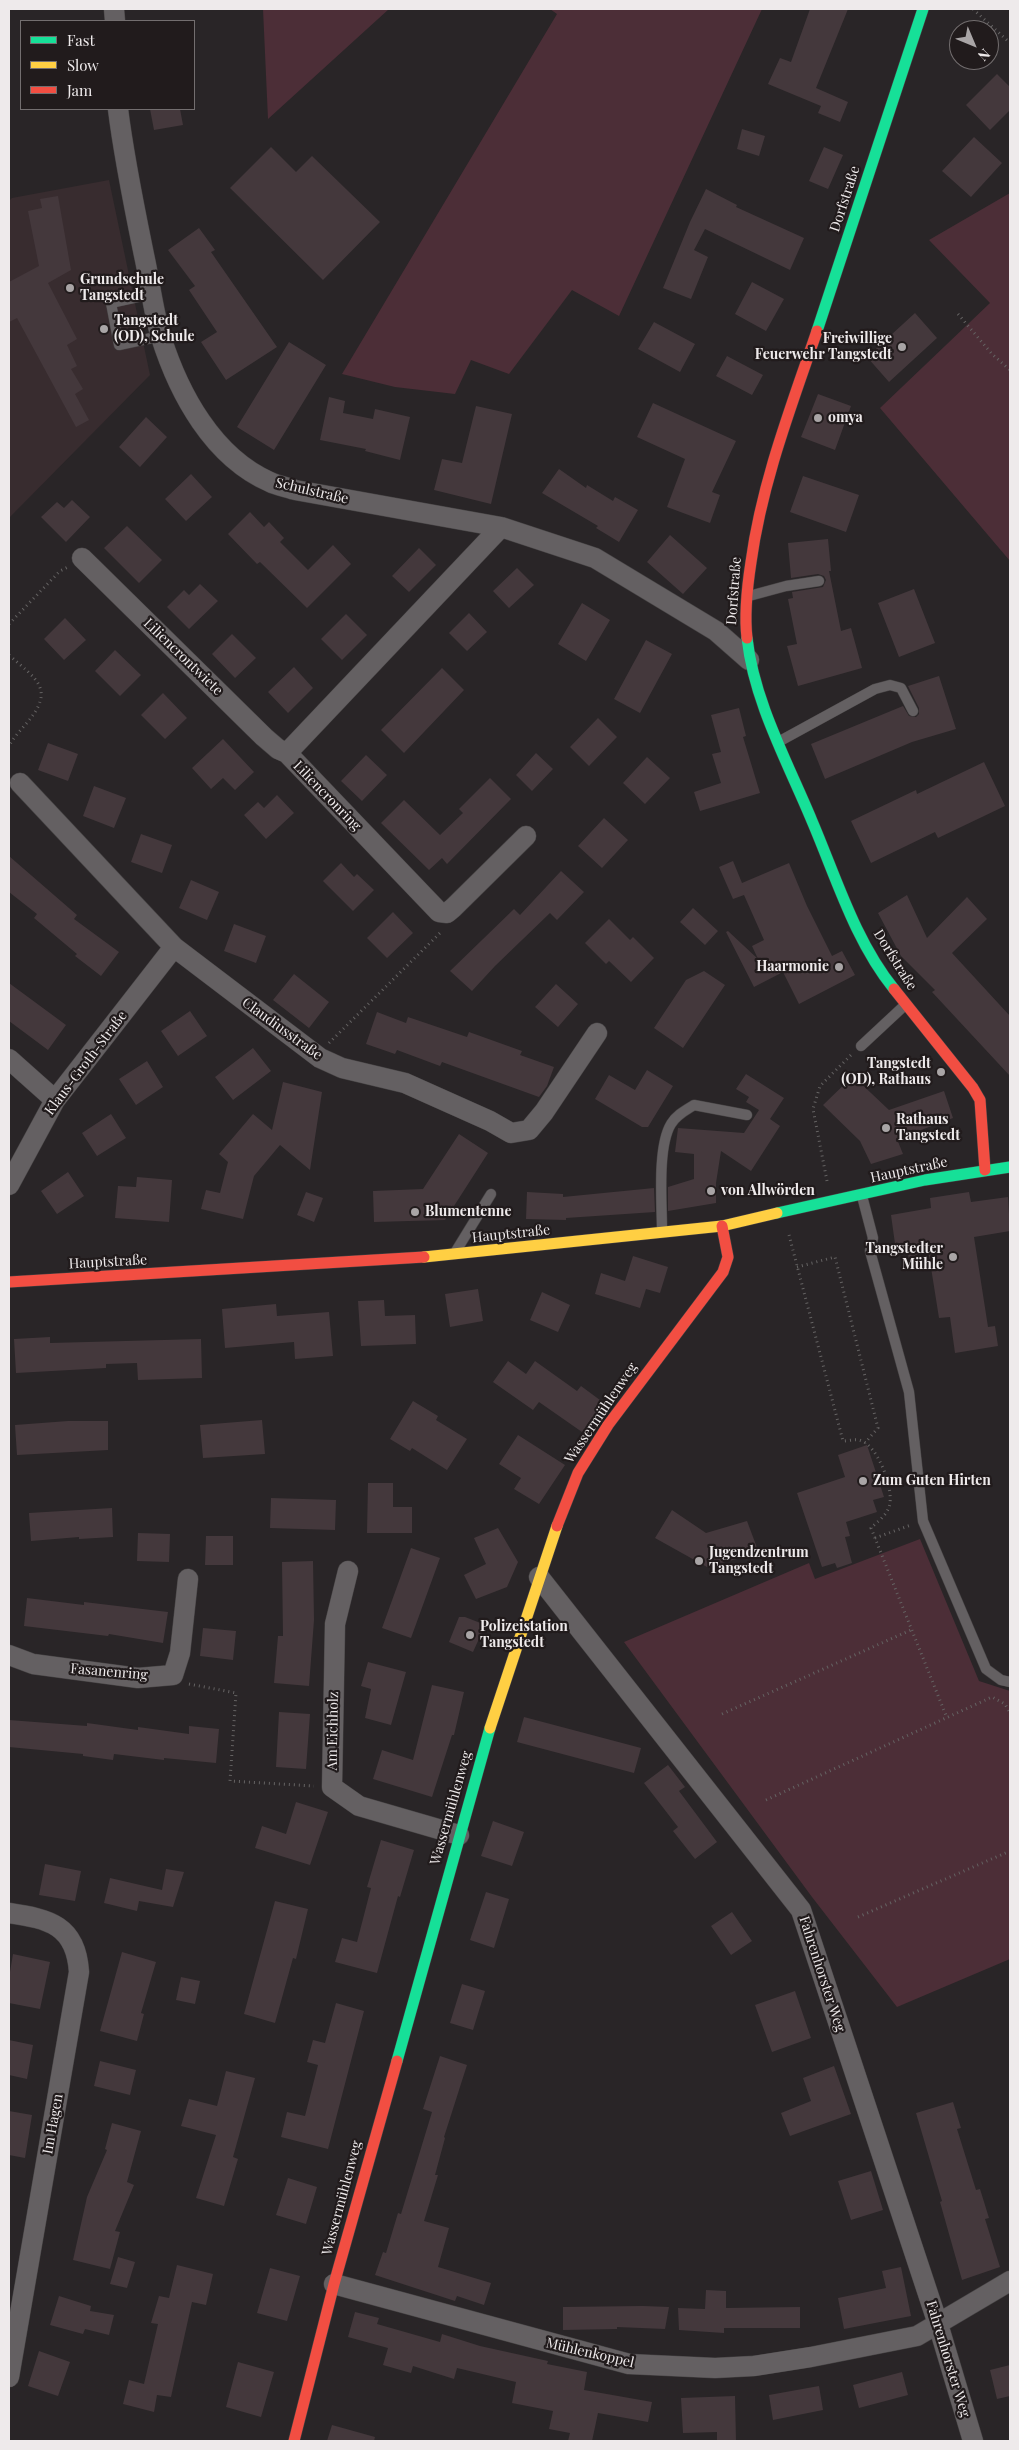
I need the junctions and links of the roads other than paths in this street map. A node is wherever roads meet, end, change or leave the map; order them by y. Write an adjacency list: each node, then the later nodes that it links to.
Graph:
1 (923, 9): 8 (street, Dorfstraße)
2 (118, 110): 3 (street, Schulstraße)
3 (152, 294): 4 (street, Schulstraße); 4 (lane)
4 (161, 336): 5 (street, Schulstraße)
5 (501, 527): 10 (street, Schulstraße); 14 (street, Liliencronring)
6 (82, 558): 14 (street, Liliencrontwiete)
7 (819, 582): 8 (lane)
8 (746, 597): 9 (street, Dorfstraße)
9 (745, 623): 10 (street); 11 (street, Dorfstraße)
10 (716, 630): 11 (street, Schulstraße)
11 (749, 660): 13 (street, Dorfstraße)
12 (913, 711): 13 (lane)
13 (779, 742): 18 (street, Dorfstraße)
14 (286, 753): 16 (street, Liliencronring)
15 (20, 784): 17 (street, Claudiusstraße)
16 (526, 836)
17 (174, 947): 19 (street, Claudiusstraße); 22 (street, Klaus-Groth-Straße)
18 (905, 1005): 20 (lane); 25 (street, Dorfstraße)
19 (597, 1033)
20 (860, 1046)
21 (9, 1059): 22 (street)
22 (55, 1100): 26 (street, Klaus-Groth-Straße)
23 (747, 1115): 30 (lane)
24 (1010, 1167): 25 (street, Hauptstraße)
25 (986, 1170): 28 (street, Hauptstraße)
26 (9, 1185)
27 (491, 1194): 31 (lane)
28 (862, 1195): 29 (street, Hauptstraße); 37 (lane)
29 (722, 1226): 30 (street, Hauptstraße); 34 (street, Wassermühlenweg)
30 (662, 1232): 31 (street, Hauptstraße)
31 (454, 1255): 32 (street, Hauptstraße)
32 (9, 1282)
33 (348, 1571): 38 (street, Am Eichholz)
34 (539, 1577): 38 (street, Wassermühlenweg); 42 (street, Fahrenhorster Weg)
35 (188, 1580): 36 (street, Fasanenring)
36 (9, 1655)
37 (1010, 1682)
38 (459, 1835): 41 (street, Wassermühlenweg)
39 (9, 1913): 43 (street, Im Hagen)
40 (1010, 2280): 42 (street, Mühlenkoppel)
41 (334, 2284): 42 (street, Mühlenkoppel); 44 (street, Wassermühlenweg)
42 (938, 2324): 45 (street, Fahrenhorster Weg)
43 (9, 2377)
44 (294, 2441)
45 (973, 2441)

